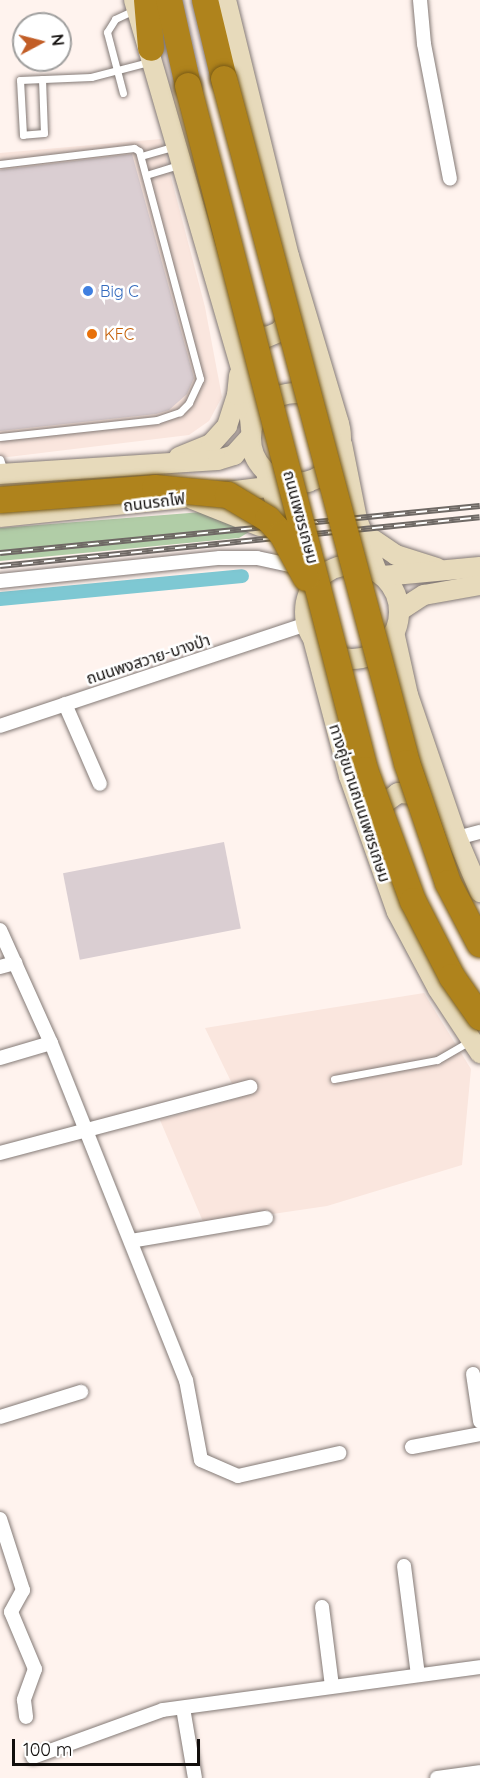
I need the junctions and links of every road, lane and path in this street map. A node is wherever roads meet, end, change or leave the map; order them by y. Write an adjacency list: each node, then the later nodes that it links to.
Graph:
1 (169, 0): 44 (highway, ถนนเพชรเกษม, bridge)
2 (205, 0): 52 (highway, bridge)
3 (225, 0): 4 (street); 16 (main road)
4 (234, 0)
5 (420, 0): 15 (street)
6 (137, 2): 7 (highway); 8 (lane)
7 (153, 54): 8 (lane); 11 (main road)
8 (117, 70): 9 (lane); 10 (lane)
9 (42, 79): 9 (lane)
10 (123, 93)
11 (181, 155): 12 (lane); 14 (lane); 17 (main road)
12 (141, 156): 13 (lane); 14 (lane)
13 (0, 164)
14 (146, 175): 21 (lane)
15 (450, 179)
16 (289, 256): 17 (main road); 19 (main road)
17 (217, 285): 18 (main road)
18 (240, 363): 20 (main road); 23 (main road)
19 (340, 431): 20 (main road); 26 (main road); 32 (main road)
20 (251, 433): 22 (main road); 23 (main road)
21 (0, 437)
22 (258, 462): 26 (main road); 27 (main road, ถนนเพชรเกษม)
23 (153, 463): 24 (main road)
24 (68, 467): 25 (main road); 30 (main road)
25 (2, 469)
26 (308, 482): 27 (main road, ถนนรถไฟ)
27 (272, 486): 28 (main road, ถนนรถไฟ); 33 (main road, ถนนเพชรเกษม)
28 (185, 498): 30 (main road, ถนนรถไฟ); 33 (main road)
29 (0, 500): 44 (highway, bridge)
30 (72, 512): 31 (main road, ถนนรถไฟ)
31 (0, 518)
32 (362, 532): 35 (main road); 36 (main road)
33 (294, 561): 37 (street); 40 (main road, ถนนเพชรเกษม)
34 (480, 567): 35 (main road)
35 (448, 570): 36 (main road)
36 (380, 574): 39 (main road); 40 (main road)
37 (0, 581)
38 (480, 585): 39 (main road)
39 (399, 611): 41 (main road)
40 (308, 624): 41 (main road); 42 (street, ถนนพงสวาย-บางป่า); 50 (main road, ทางคู่ขนานถนนเพชรเกษม)
41 (394, 632): 47 (main road)
42 (65, 704): 43 (street, ถนนพงสวาย-บางป่า); 45 (street)
43 (0, 726)
44 (365, 770): 55 (highway, ถนนเพชรเกษม, bridge)
45 (100, 784)
46 (480, 832): 47 (street)
47 (457, 838): 48 (main road)
48 (471, 873): 49 (main road); 50 (main road)
49 (480, 892)
50 (397, 912): 57 (main road, ทางคู่ขนานถนนเพชรเกษม)
51 (0, 930): 53 (street)
52 (480, 944)
53 (15, 963): 54 (street); 56 (street)
54 (0, 967)
55 (480, 1017)
56 (51, 1043): 58 (street); 61 (street)
57 (475, 1047): 59 (lane)
58 (0, 1058)
59 (334, 1079)
60 (250, 1087): 61 (street)
61 (85, 1128): 62 (street); 64 (street)
62 (0, 1153)
63 (266, 1218): 64 (street)
64 (131, 1242): 71 (street)
65 (473, 1374): 68 (street)
66 (81, 1392): 67 (street)
67 (0, 1417)
68 (480, 1421)
69 (480, 1434): 70 (street)
70 (412, 1447)
71 (339, 1454)
72 (0, 1519): 79 (street)
73 (404, 1566): 76 (street)
74 (322, 1607): 77 (street)
75 (480, 1667): 76 (street)
76 (417, 1675): 77 (street)
77 (332, 1686): 78 (street)
78 (183, 1707): 80 (street); 82 (street)
79 (26, 1717)
80 (33, 1757)
81 (480, 1772): 83 (street)
82 (195, 1778)
83 (437, 1778)

